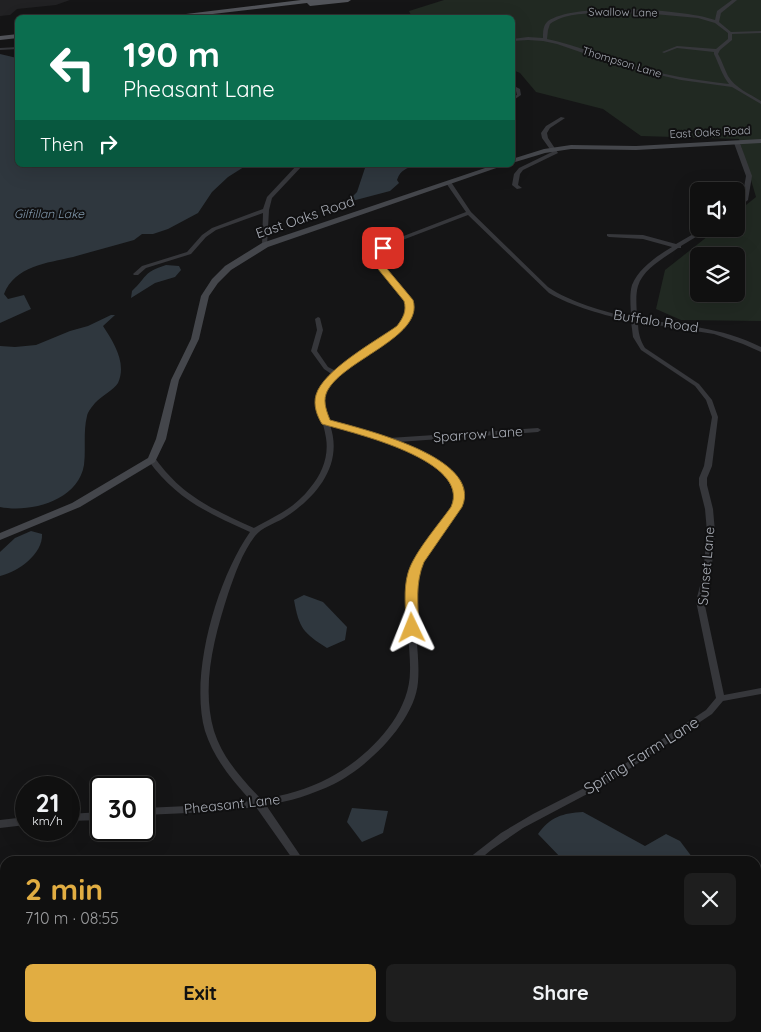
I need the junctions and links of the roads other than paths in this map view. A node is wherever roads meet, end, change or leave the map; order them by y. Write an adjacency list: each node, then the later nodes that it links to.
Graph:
1 (348, 0): 3 (main road)
2 (735, 0): 6 (street)
3 (313, 1): 4 (main road); 5 (main road)
4 (184, 15)
5 (210, 15)
6 (717, 22): 9 (street); 14 (street, Swallow Lane)
7 (15, 32): 10 (main road)
8 (761, 32): 9 (street)
9 (730, 33): 17 (street)
10 (0, 34)
11 (15, 36): 12 (main road)
12 (0, 38)
13 (515, 40): 14 (street, Thompson Lane)
14 (545, 40): 19 (street, Thompson Lane)
15 (15, 48): 16 (street)
16 (0, 49)
17 (717, 51): 18 (street); 19 (street)
18 (664, 52)
19 (733, 86): 22 (street)
20 (515, 88): 21 (street)
21 (515, 98)
22 (761, 103)
23 (563, 118): 26 (street)
24 (761, 140): 25 (street, East Oaks Road)
25 (737, 143): 26 (street, East Oaks Road); 32 (street)
26 (552, 149): 27 (street, East Oaks Road); 31 (street)
27 (515, 160)
28 (298, 167): 33 (street)
29 (492, 167): 30 (street, East Oaks Road)
30 (449, 183): 34 (street, Buffalo Road); 37 (street, East Oaks Road)
31 (519, 188)
32 (745, 200)
33 (266, 210): 37 (street); 39 (street)
34 (469, 213): 41 (street, Buffalo Road); 43 (street)
35 (609, 235): 38 (street)
36 (694, 237): 38 (street, Sunset Lane)
37 (264, 245): 47 (street, East Oaks Road)
38 (679, 247): 41 (street, Sunset Lane)
39 (136, 274)
40 (318, 319): 43 (street)
41 (635, 320): 42 (street, Buffalo Road); 51 (street, Sunset Lane)
42 (761, 350)
43 (336, 374): 44 (street)
44 (326, 422): 46 (street, Pheasant Lane); 48 (street)
45 (538, 430): 46 (street, Sparrow Lane)
46 (388, 440): 52 (street, Pheasant Lane)
47 (152, 460): 48 (street); 49 (street)
48 (254, 531): 52 (street)
49 (0, 537)
50 (761, 691): 51 (street)
51 (720, 699): 57 (street, Spring Farm Lane)
52 (258, 803): 53 (street, Pheasant Lane); 56 (street)
53 (155, 811)
54 (15, 822): 55 (street)
55 (0, 824)
56 (295, 856)
57 (478, 856)

